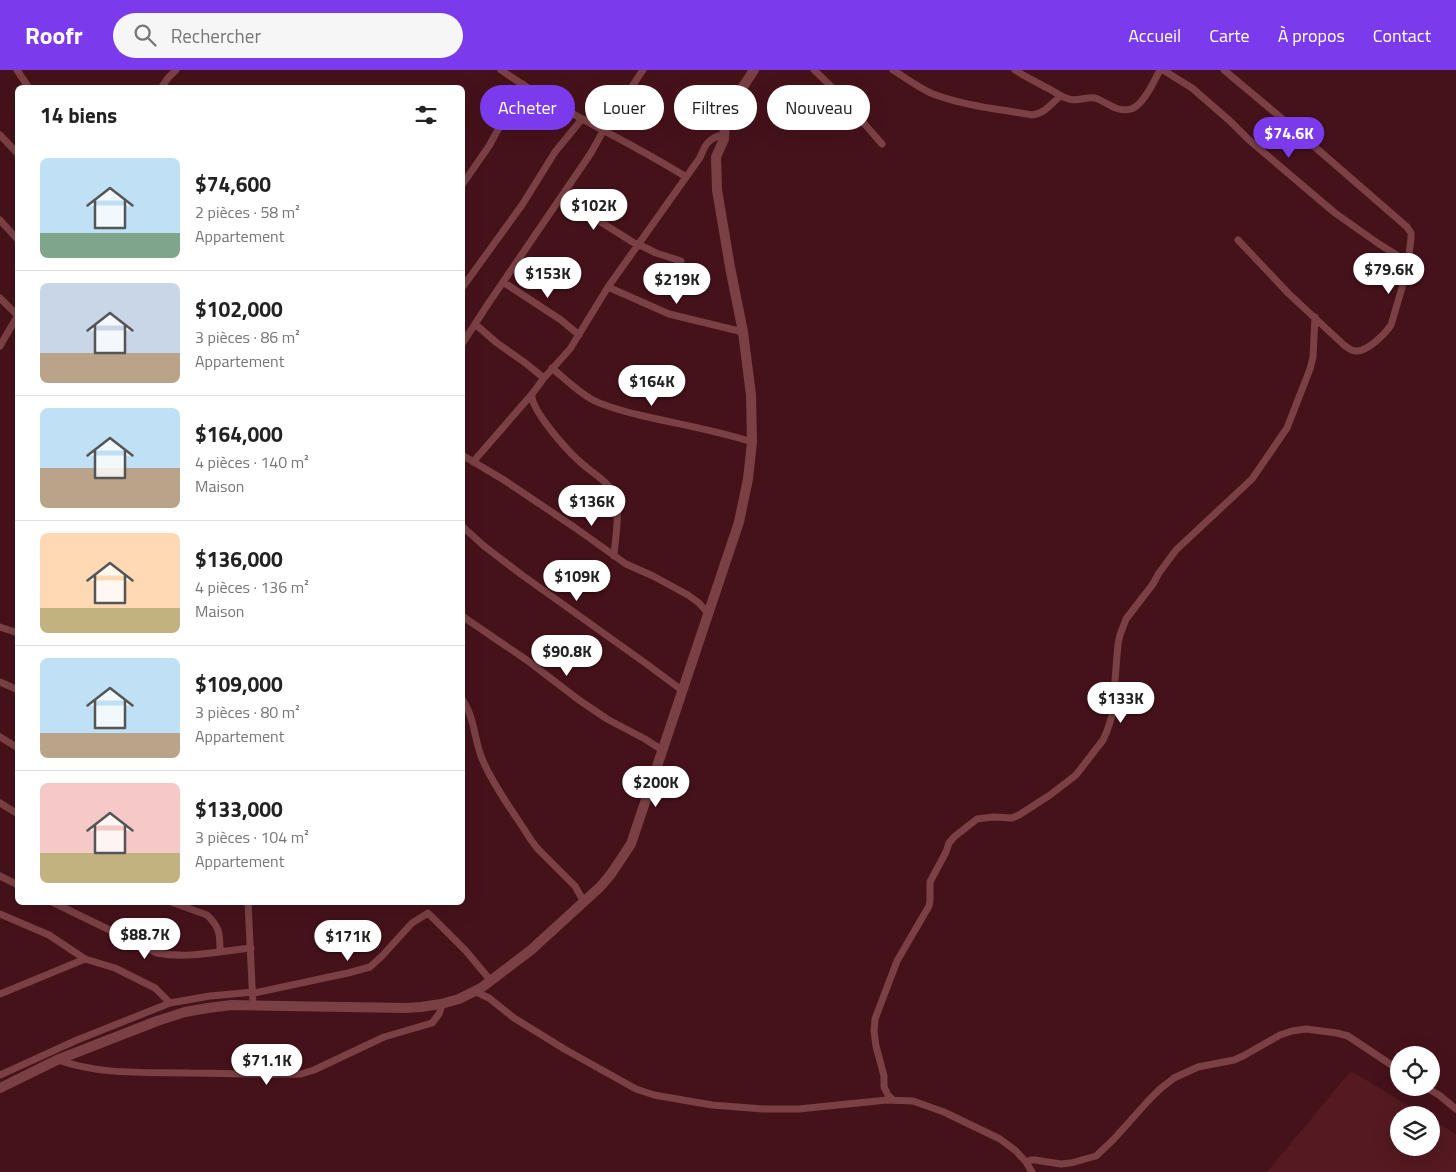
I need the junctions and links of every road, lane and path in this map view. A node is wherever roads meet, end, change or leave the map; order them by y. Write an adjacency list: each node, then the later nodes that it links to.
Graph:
1 (17, 70): 12 (street)
2 (176, 70): 13 (street)
3 (501, 70): 11 (street)
4 (643, 70): 14 (street)
5 (754, 70): 21 (main road)
6 (814, 70): 22 (street)
7 (893, 70): 15 (street)
8 (1015, 70): 15 (street)
9 (1162, 70): 15 (street); 32 (street)
10 (1224, 70): 32 (street)
11 (523, 84): 16 (street); 25 (street)
12 (27, 85)
13 (163, 85)
14 (633, 85)
15 (1060, 96)
16 (582, 119): 17 (street); 34 (street)
17 (585, 120)
18 (603, 130): 26 (street)
19 (606, 130): 24 (street)
20 (0, 135): 23 (street)
21 (724, 139): 24 (street); 41 (main road)
22 (882, 144)
23 (15, 151)
24 (686, 177): 30 (street)
25 (465, 181)
26 (561, 197): 30 (street); 33 (street)
27 (0, 220): 28 (street)
28 (15, 237)
29 (1238, 240): 38 (street)
30 (639, 246): 31 (street); 35 (street)
31 (681, 261)
32 (1408, 262): 38 (street)
33 (503, 282): 40 (street); 42 (street)
34 (465, 284)
35 (608, 287): 41 (street); 42 (street)
36 (0, 298): 37 (street)
37 (15, 314)
38 (1315, 317): 88 (street)
39 (15, 320): 44 (street)
40 (475, 324): 43 (street); 46 (street)
41 (742, 332): 48 (main road)
42 (579, 334): 45 (street)
43 (465, 339)
44 (0, 346)
45 (552, 368): 46 (street); 48 (street)
46 (544, 378): 47 (street)
47 (532, 394): 50 (street); 52 (street)
48 (752, 442): 53 (main road)
49 (465, 457): 50 (street)
50 (472, 462): 52 (street)
51 (465, 529): 59 (street)
52 (614, 556): 53 (street)
53 (708, 614): 59 (main road)
54 (465, 618): 63 (street)
55 (0, 627): 56 (street)
56 (15, 632)
57 (0, 682): 58 (street)
58 (15, 689)
59 (682, 691): 63 (main road)
60 (465, 704): 68 (street)
61 (0, 737): 62 (street)
62 (15, 746)
63 (662, 750): 68 (main road)
64 (0, 803): 65 (street)
65 (15, 812)
66 (0, 876): 67 (street)
67 (15, 884)
68 (584, 902): 76 (main road)
69 (58, 905): 74 (street)
70 (179, 905): 74 (street)
71 (248, 905): 73 (street)
72 (0, 914): 75 (street)
73 (251, 948): 74 (street); 78 (street)
74 (220, 952)
75 (85, 959): 79 (street); 80 (street)
76 (491, 981): 77 (main road); 78 (street)
77 (474, 991): 81 (main road); 92 (street)
78 (254, 992): 80 (street); 82 (street)
79 (0, 994)
80 (170, 1003): 83 (street)
81 (441, 1004): 82 (main road); 85 (street)
82 (253, 1005): 84 (main road)
83 (77, 1040): 84 (street); 87 (street)
84 (81, 1051): 85 (main road)
85 (57, 1060): 89 (main road)
86 (1390, 1064): 94 (street)
87 (0, 1075)
88 (884, 1087): 91 (street); 92 (street)
89 (0, 1088)
90 (1440, 1096): 93 (street)
91 (892, 1099): 92 (street); 94 (street)
92 (877, 1100)
93 (1456, 1109)
94 (1026, 1162): 95 (street)
95 (1032, 1172)

